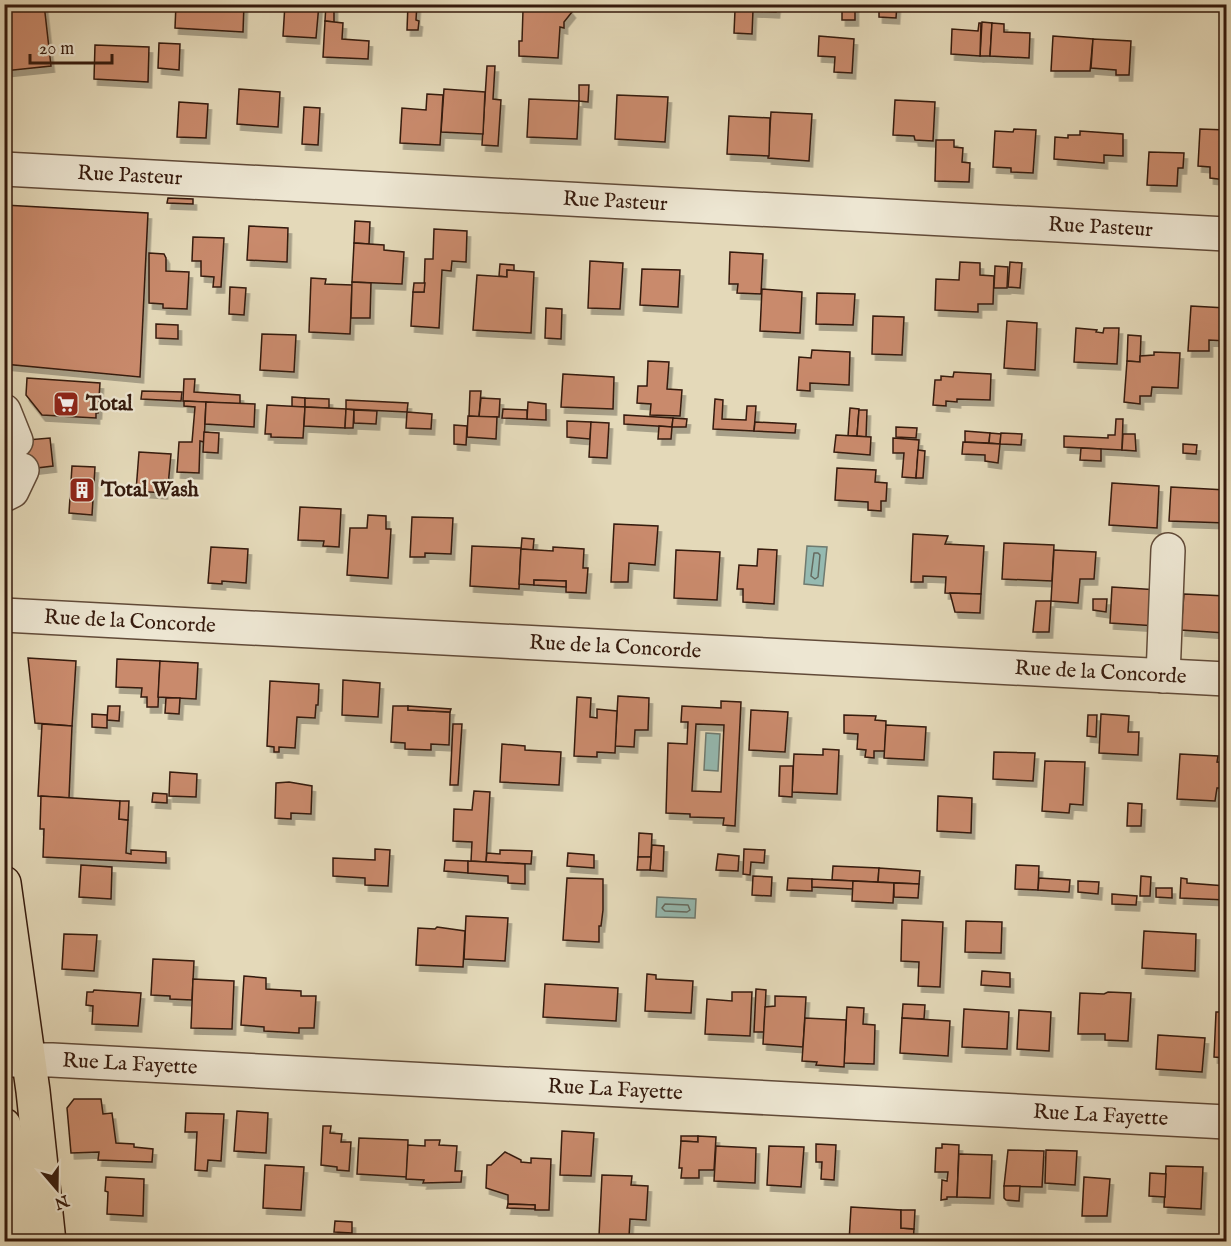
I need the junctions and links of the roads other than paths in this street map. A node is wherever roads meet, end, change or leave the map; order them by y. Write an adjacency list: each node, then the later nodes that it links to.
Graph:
1 (4, 169): 2 (street, Rue Pasteur)
2 (1227, 234)
3 (4, 411): 4 (street)
4 (14, 469)
5 (1168, 550): 7 (street)
6 (4, 615): 7 (street, Rue de la Concorde)
7 (1163, 676): 8 (street, Rue de la Concorde)
8 (1227, 679)
9 (4, 883): 10 (main road)
10 (17, 1060): 11 (street, Rue La Fayette); 13 (main road)
11 (1227, 1122)
12 (4, 1125): 13 (main road)
13 (19, 1175): 14 (main road); 15 (main road)
14 (19, 1242)
15 (50, 1242)

